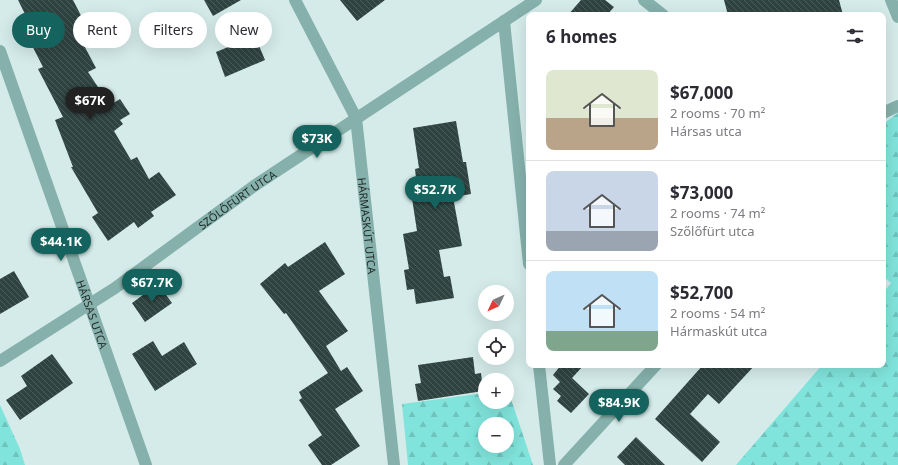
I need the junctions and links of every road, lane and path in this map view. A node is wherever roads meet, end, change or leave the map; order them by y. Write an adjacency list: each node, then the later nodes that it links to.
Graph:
1 (295, 0): 11 (street, HÁRMASKÚT UTCA)
2 (536, 0): 7 (street, SZŐLŐFÜRT UTCA)
3 (644, 0): 5 (street)
4 (891, 0): 6 (street)
5 (659, 12)
6 (898, 17)
7 (504, 20): 11 (street, SZŐLŐFÜRT UTCA); 12 (street)
8 (0, 51): 13 (street, HÁRSAS UTCA)
9 (898, 106): 10 (street)
10 (886, 110)
11 (356, 118): 13 (street, SZŐLŐFÜRT UTCA); 18 (street, HÁRMASKÚT UTCA)
12 (526, 235)
13 (89, 305): 14 (street, SZŐLŐFÜRT UTCA); 17 (street, HÁRSAS UTCA)
14 (0, 361)
15 (539, 368): 19 (street)
16 (653, 368): 20 (street)
17 (146, 465)
18 (394, 465)
19 (550, 465)
20 (564, 465)

